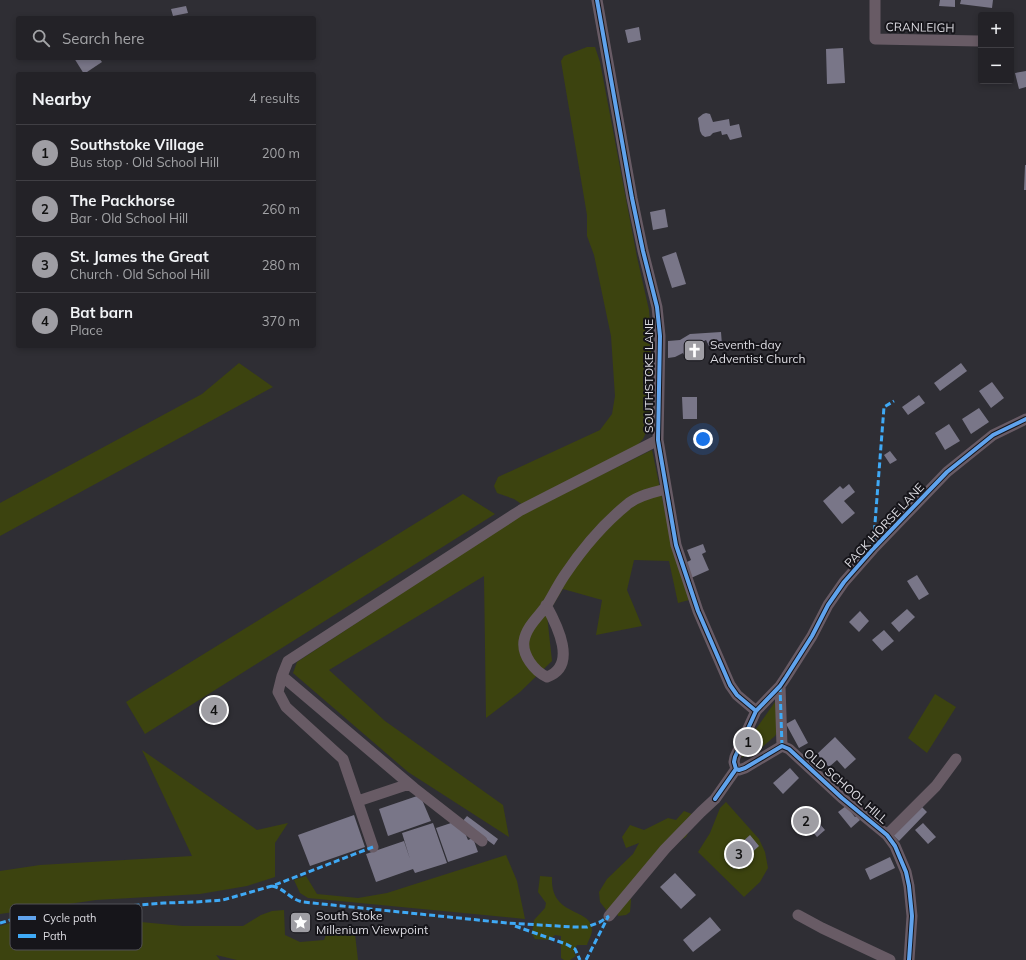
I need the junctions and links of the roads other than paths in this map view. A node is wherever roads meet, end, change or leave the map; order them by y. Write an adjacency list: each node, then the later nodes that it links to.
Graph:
1 (597, 0): 5 (street, SOUTHSTOKE LANE)
2 (875, 0): 3 (street, CRANLEIGH)
3 (978, 41)
4 (1026, 419): 9 (street, PACK HORSE LANE)
5 (658, 440): 6 (street, SOUTHSTOKE LANE); 8 (street)
6 (666, 489): 7 (street); 10 (street, SOUTHSTOKE LANE)
7 (546, 605): 7 (street)
8 (282, 676): 14 (street); 15 (street)
9 (780, 686): 10 (street, PACK HORSE LANE); 11 (street)
10 (756, 710): 13 (street)
11 (782, 746): 13 (street); 16 (street, OLD SCHOOL HILL)
12 (956, 759): 16 (street)
13 (736, 769): 20 (street)
14 (409, 784): 15 (street); 17 (street)
15 (358, 801): 18 (street)
16 (887, 835): 22 (street, OLD SCHOOL HILL)
17 (482, 841)
18 (373, 847)
19 (798, 915): 21 (street)
20 (609, 916)
21 (890, 960)
22 (909, 960)

